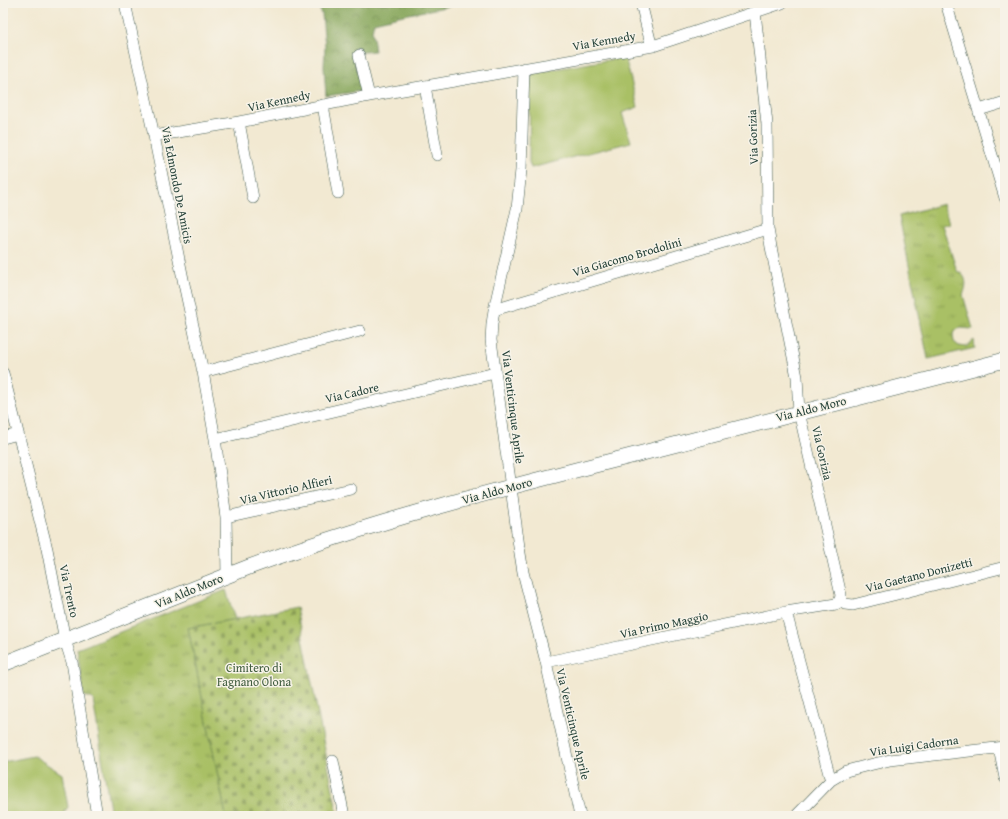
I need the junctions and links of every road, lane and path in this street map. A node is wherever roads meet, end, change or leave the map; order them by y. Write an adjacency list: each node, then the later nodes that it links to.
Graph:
1 (125, 3): 15 (street, Via Edmondo De Amicis)
2 (641, 3): 6 (street)
3 (782, 3): 5 (street, Via Kennedy)
4 (946, 3): 13 (street)
5 (755, 12): 6 (street, Via Kennedy); 20 (street, Via Gorizia)
6 (653, 46): 8 (street, Via Kennedy)
7 (359, 55): 10 (street)
8 (524, 68): 9 (street, Via Kennedy); 21 (street, Via Venticinque Aprile)
9 (425, 86): 10 (street, Via Kennedy); 16 (street)
10 (369, 96): 12 (street, Via Kennedy)
11 (1005, 102): 13 (street)
12 (323, 105): 14 (street, Via Kennedy); 17 (street, Via Kennedy)
13 (979, 110): 19 (street)
14 (239, 122): 15 (street, Via Kennedy); 18 (street, Via Kennedy)
15 (154, 136): 24 (street, Via Edmondo De Amicis)
16 (437, 155)
17 (338, 193)
18 (253, 198)
19 (1005, 198)
20 (768, 229): 21 (street, Via Giacomo Brodolini); 27 (street, Via Gorizia)
21 (494, 310): 26 (street, Via Venticinque Aprile)
22 (360, 331): 24 (street)
23 (1005, 360): 27 (main road, Via Aldo Moro)
24 (204, 372): 30 (street, Via Edmondo De Amicis)
25 (3, 373): 28 (street, Via Trento)
26 (495, 373): 30 (street, Via Cadore); 31 (street, Via Venticinque Aprile)
27 (799, 412): 31 (main road, Via Aldo Moro); 36 (street, Via Gorizia)
28 (18, 434): 29 (street); 38 (street, Via Trento)
29 (3, 438)
30 (215, 439): 33 (street, Via Edmondo De Amicis)
31 (510, 487): 35 (main road, Via Aldo Moro); 39 (street, Via Venticinque Aprile)
32 (351, 489): 33 (street, Via Vittorio Alfieri)
33 (226, 517): 35 (street, Via Edmondo De Amicis)
34 (1005, 567): 36 (street, Via Gaetano Donizetti)
35 (227, 576): 38 (main road, Via Aldo Moro)
36 (840, 601): 37 (street)
37 (786, 612): 39 (street, Via Primo Maggio); 44 (street)
38 (66, 640): 40 (main road, Via Aldo Moro); 45 (street, Via Trento)
39 (546, 662): 47 (street, Via Venticinque Aprile)
40 (3, 664)
41 (1002, 748): 43 (street); 44 (street, Via Luigi Cadorna)
42 (333, 761): 46 (street)
43 (1005, 778)
44 (831, 780): 48 (street, Via Luigi Cadorna)
45 (97, 816)
46 (344, 816)
47 (580, 816)
48 (796, 816)

